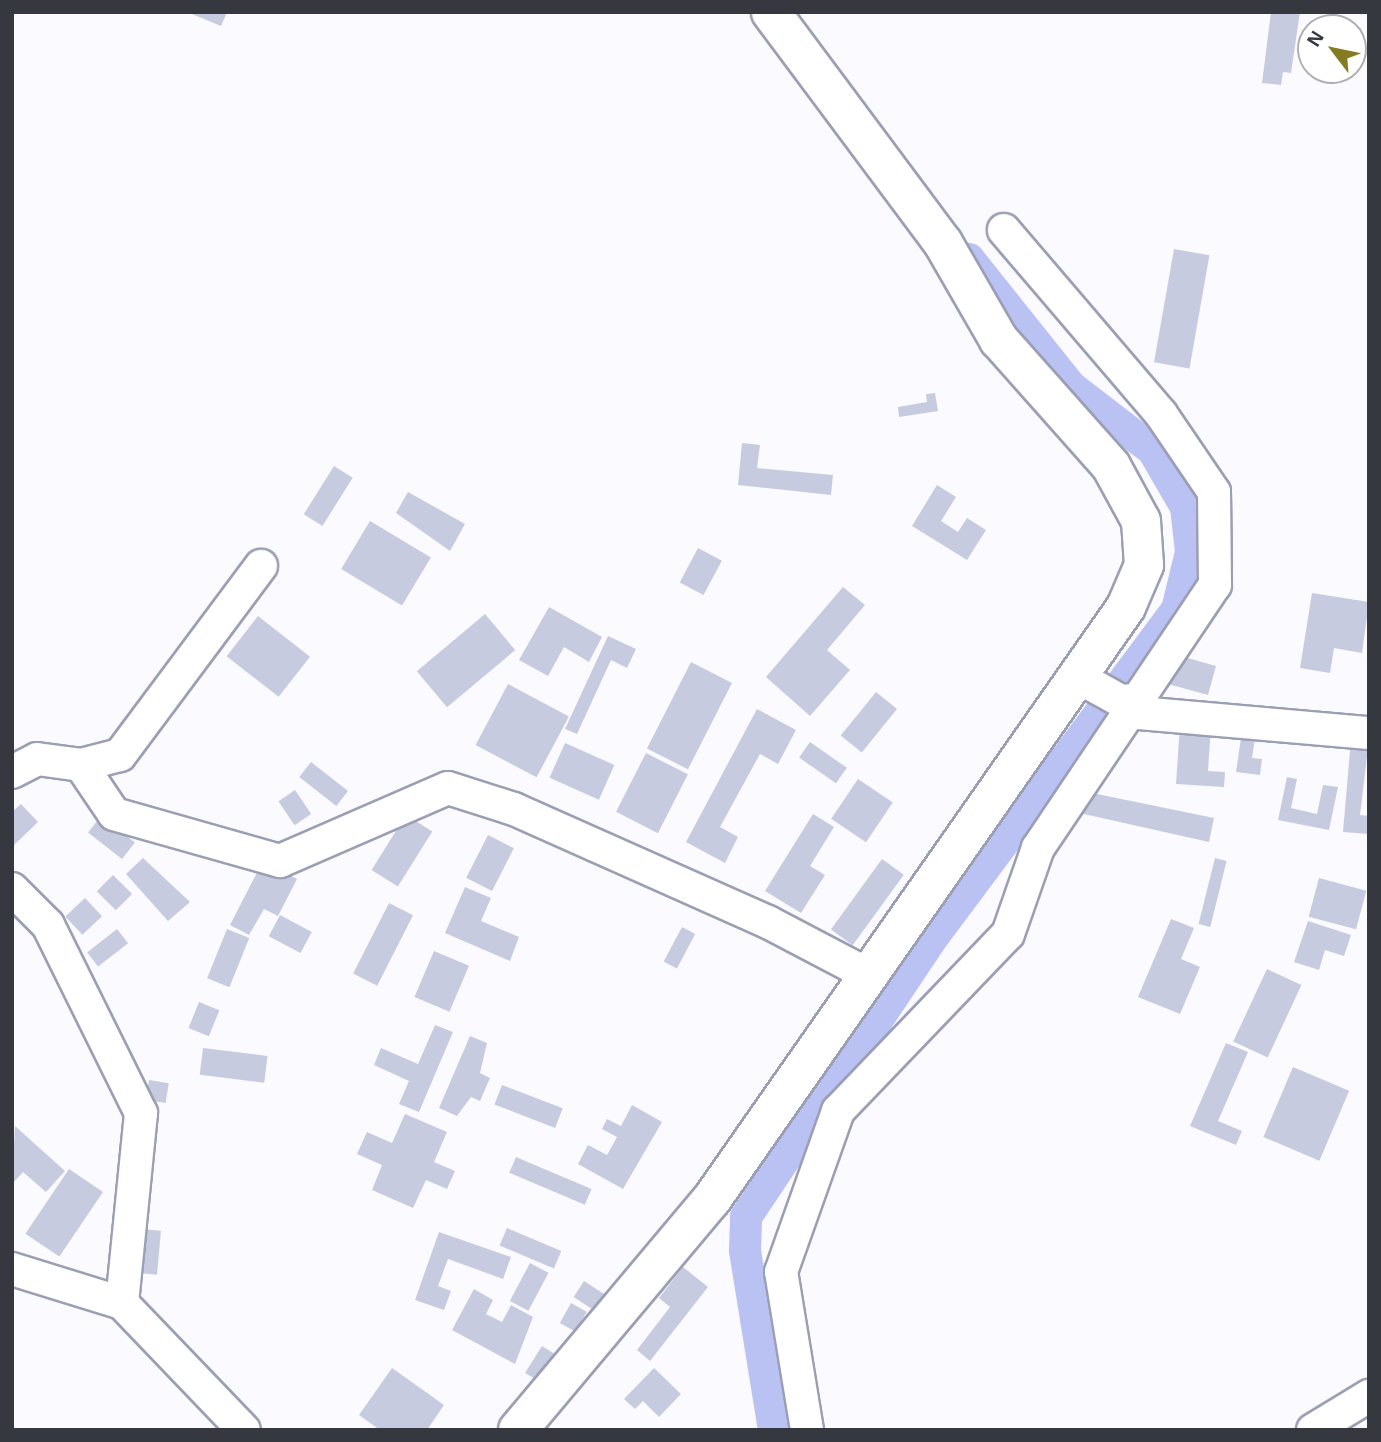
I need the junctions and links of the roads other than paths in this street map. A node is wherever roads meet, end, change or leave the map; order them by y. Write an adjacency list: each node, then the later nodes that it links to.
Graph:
1 (771, 12): 4 (street)
2 (1004, 230): 4 (street)
3 (261, 566): 6 (street)
4 (1108, 692): 5 (street); 9 (street); 15 (street)
5 (1369, 733)
6 (81, 765): 7 (street); 9 (street)
7 (12, 772)
8 (12, 889): 11 (street)
9 (864, 973): 14 (street)
10 (12, 1269): 11 (street)
11 (122, 1303): 13 (street)
12 (1369, 1396): 16 (street)
13 (244, 1430)
14 (518, 1430)
15 (807, 1430)
16 (1313, 1430)

